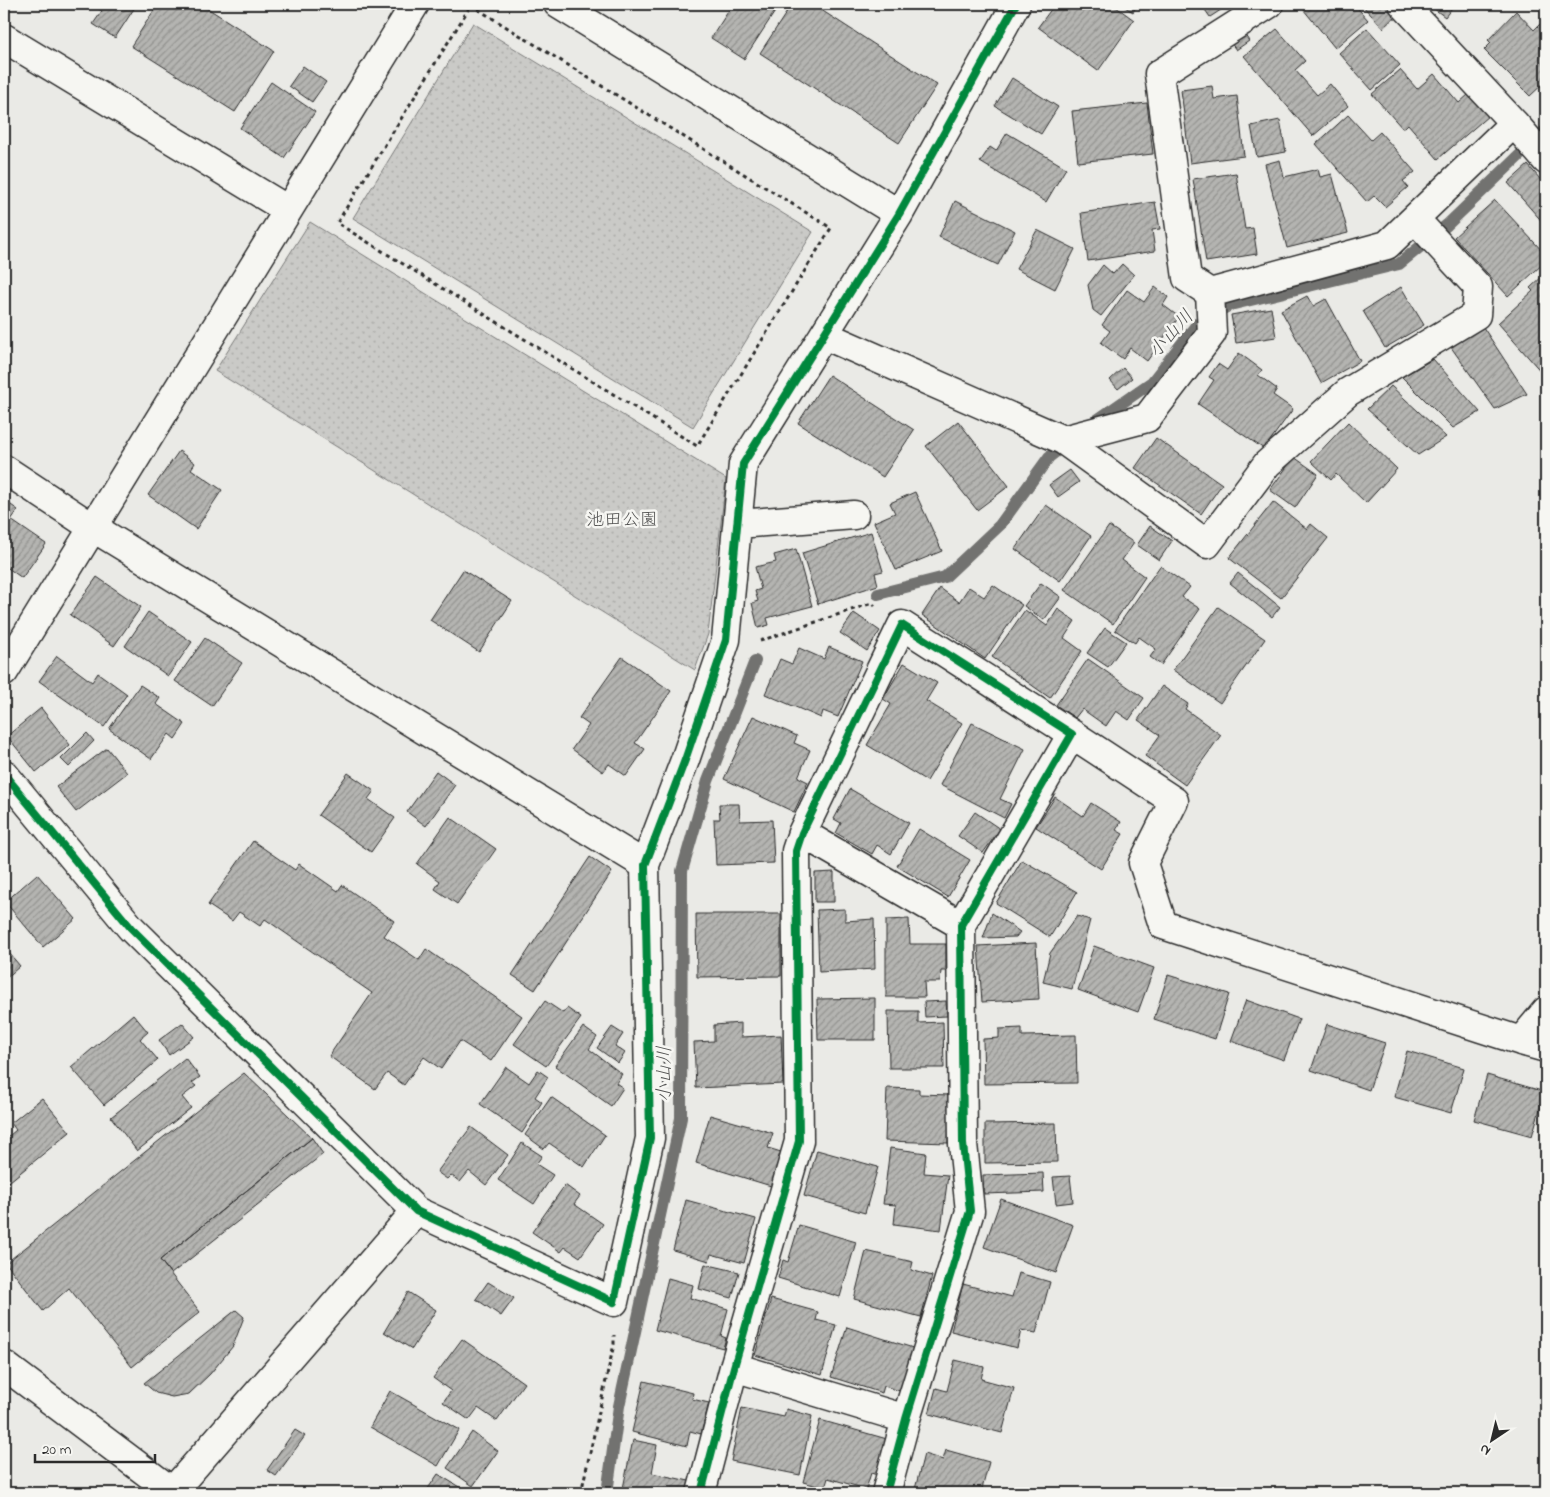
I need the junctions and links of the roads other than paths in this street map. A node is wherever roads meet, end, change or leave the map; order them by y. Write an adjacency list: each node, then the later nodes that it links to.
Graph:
1 (415, 4): 9 (main road)
2 (558, 4): 10 (main road)
3 (1016, 4): 10 (main road)
4 (1269, 4): 12 (main road)
5 (1403, 4): 7 (main road)
6 (4, 38): 9 (main road)
7 (1515, 124): 8 (main road); 11 (main road)
8 (1546, 160)
9 (288, 210): 18 (main road)
10 (899, 214): 13 (main road)
11 (1416, 220): 12 (main road); 14 (main road)
12 (1210, 293): 14 (main road)
13 (824, 335): 14 (main road); 17 (main road)
14 (1063, 440)
15 (4, 469): 18 (main road)
16 (854, 515): 17 (main road)
17 (738, 524): 23 (main road)
18 (92, 528): 19 (main road); 23 (main road)
19 (4, 672)
20 (1072, 734): 22 (main road); 24 (main road); 26 (main road)
21 (4, 774): 27 (main road)
22 (802, 833): 24 (main road); 29 (main road)
23 (645, 865): 27 (main road)
24 (962, 925): 30 (main road)
25 (1546, 1011): 26 (main road)
26 (1534, 1044)
27 (416, 1211): 31 (main road)
28 (4, 1365): 31 (main road)
29 (734, 1367): 30 (main road); 32 (main road)
30 (906, 1419): 33 (main road)
31 (172, 1493)
32 (701, 1493)
33 (886, 1493)

